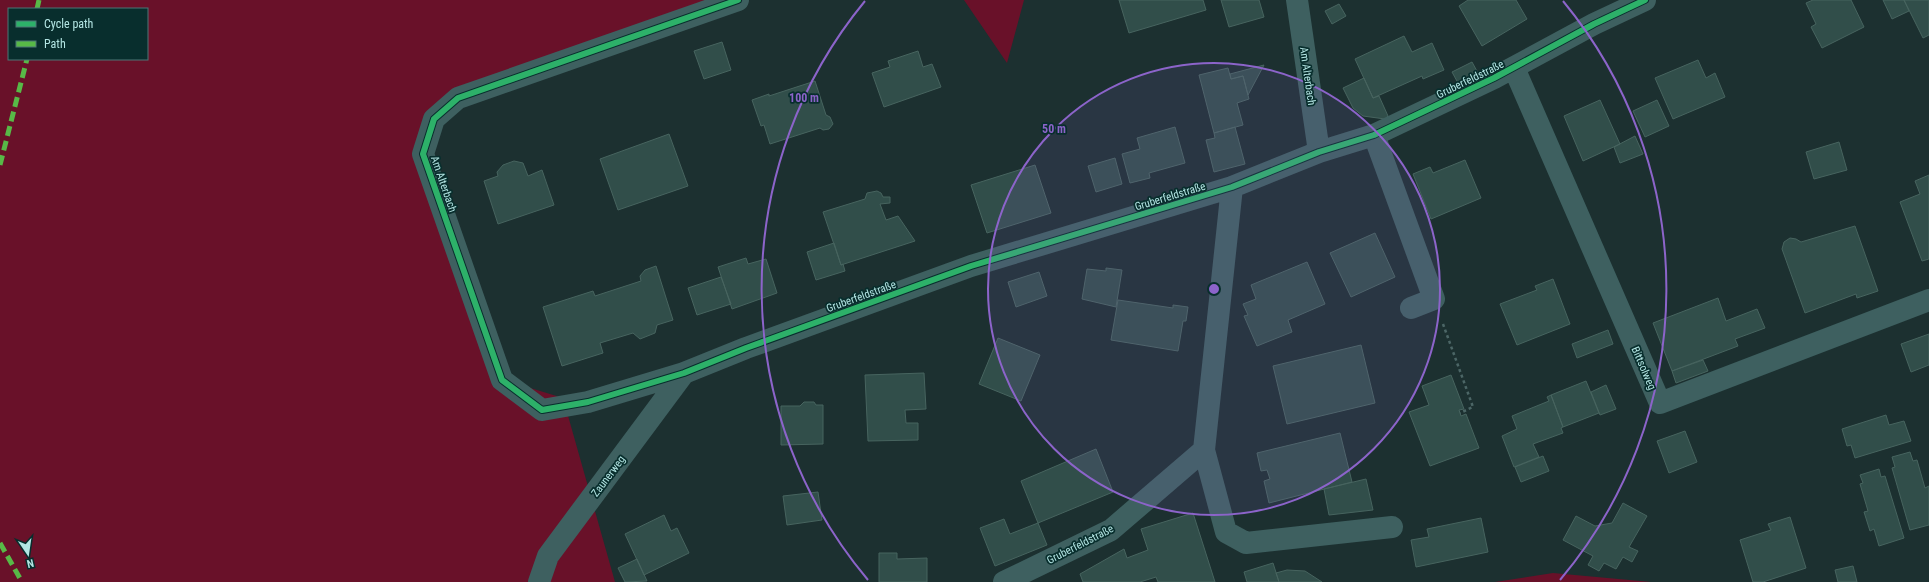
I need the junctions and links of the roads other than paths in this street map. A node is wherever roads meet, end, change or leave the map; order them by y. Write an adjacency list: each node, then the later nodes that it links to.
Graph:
1 (738, 0): 10 (street, Am Alterbach)
2 (1297, 0): 6 (street, Am Alterbach)
3 (1645, 0): 4 (street, Gruberfeldstraße)
4 (1514, 68): 5 (street, Gruberfeldstraße); 8 (street, Bittsolweg)
5 (1374, 135): 6 (street, Gruberfeldstraße); 9 (street)
6 (1319, 152): 7 (street, Gruberfeldstraße)
7 (1232, 187): 10 (street, Gruberfeldstraße); 11 (street)
8 (1929, 300)
9 (1411, 308)
10 (684, 373): 13 (street, Zaunerweg)
11 (1204, 450): 12 (street); 14 (street, Gruberfeldstraße)
12 (1392, 527)
13 (539, 582)
14 (1004, 582)

